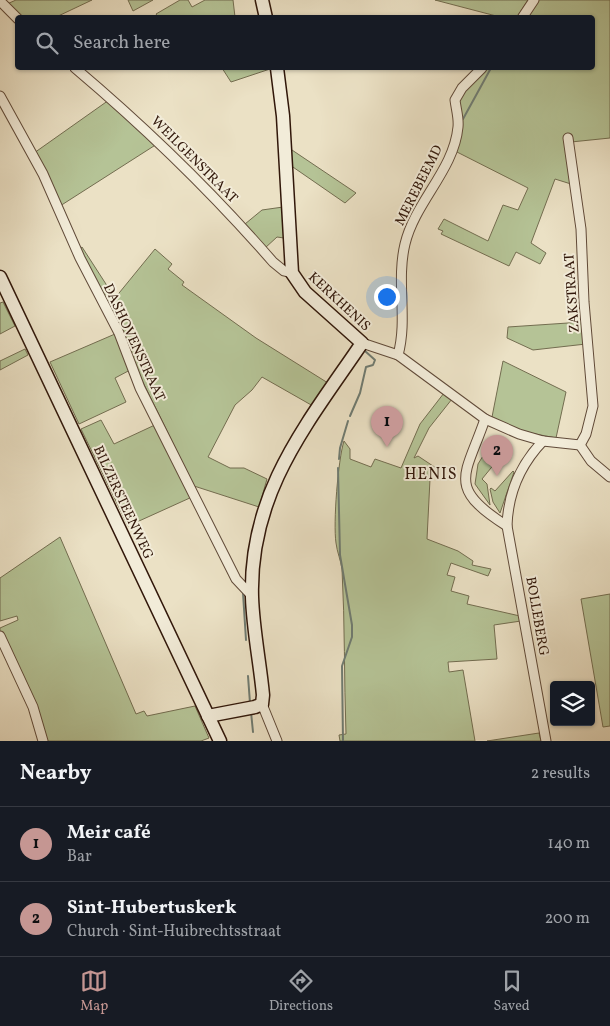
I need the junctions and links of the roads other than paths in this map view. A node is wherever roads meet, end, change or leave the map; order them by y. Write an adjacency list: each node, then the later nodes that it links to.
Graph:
1 (262, 0): 4 (street)
2 (534, 0): 5 (street)
3 (0, 1): 6 (street)
4 (265, 15)
5 (524, 15)
6 (15, 16)
7 (77, 70): 12 (street, WEILGENSTRAAT)
8 (277, 70): 12 (street, KERKHENIS)
9 (480, 70): 15 (street, MEREBEEMD)
10 (0, 96): 21 (street, DASHOVENSTRAAT)
11 (568, 138): 18 (street, ZAKSTRAAT)
12 (292, 273): 14 (street, KERKHENIS)
13 (0, 277): 24 (street, BILZERSTEENWEG)
14 (362, 343): 15 (street, KERKHENIS); 21 (street)
15 (398, 355): 16 (street, KERKHENIS)
16 (485, 419): 17 (street, KERKHENIS); 20 (street)
17 (543, 441): 18 (street, KERKHENIS); 20 (street, BOLLEBERG)
18 (580, 445): 19 (street)
19 (610, 477)
20 (507, 526): 28 (street, BOLLEBERG)
21 (252, 596): 23 (street)
22 (0, 636): 25 (street)
23 (262, 704): 24 (street); 27 (street)
24 (208, 716): 26 (street, BILZERSTEENWEG)
25 (43, 741)
26 (220, 741)
27 (277, 741)
28 (546, 741)

